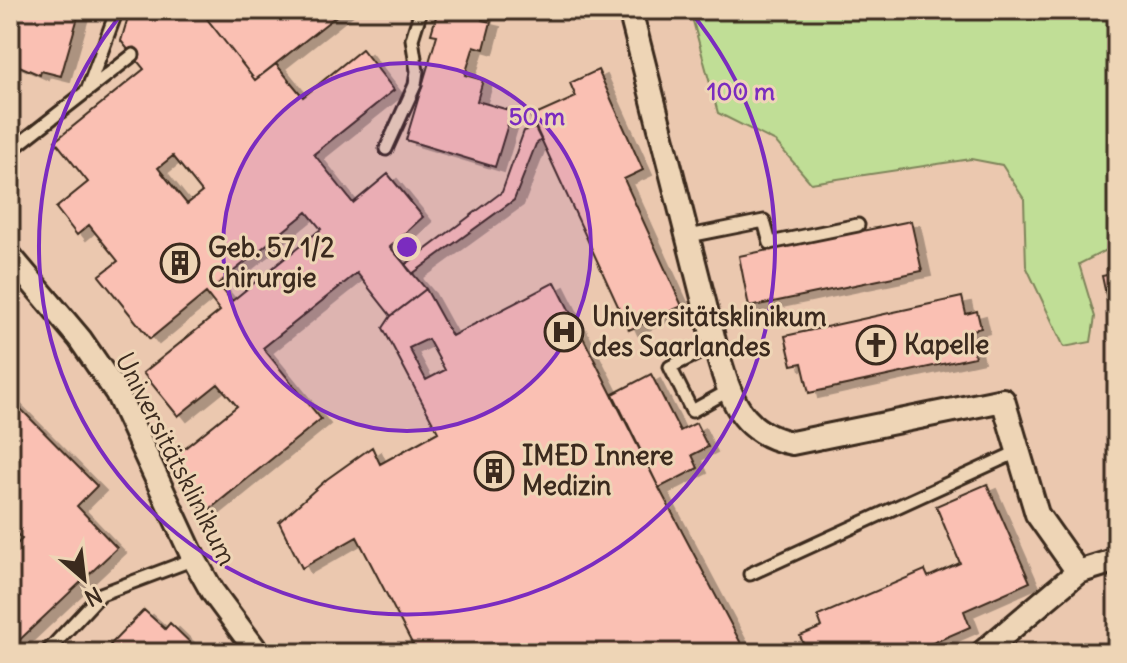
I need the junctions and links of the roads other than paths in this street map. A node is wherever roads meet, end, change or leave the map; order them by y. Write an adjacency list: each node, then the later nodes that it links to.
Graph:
1 (117, 10): 5 (lane)
2 (421, 10): 6 (lane)
3 (630, 10): 9 (street)
4 (133, 55): 5 (lane)
5 (87, 91): 7 (lane)
6 (386, 149)
7 (10, 151)
8 (858, 225): 9 (lane)
9 (689, 236): 11 (street)
10 (10, 256): 14 (street, Universitätsklinikum)
11 (713, 334): 12 (street); 12 (lane)
12 (728, 391): 13 (street)
13 (1017, 452): 16 (street); 17 (lane)
14 (194, 559): 18 (lane); 19 (street, Universitätsklinikum)
15 (1117, 560): 16 (street)
16 (1078, 572): 20 (street)
17 (750, 574)
18 (46, 653)
19 (258, 653)
20 (982, 653)

